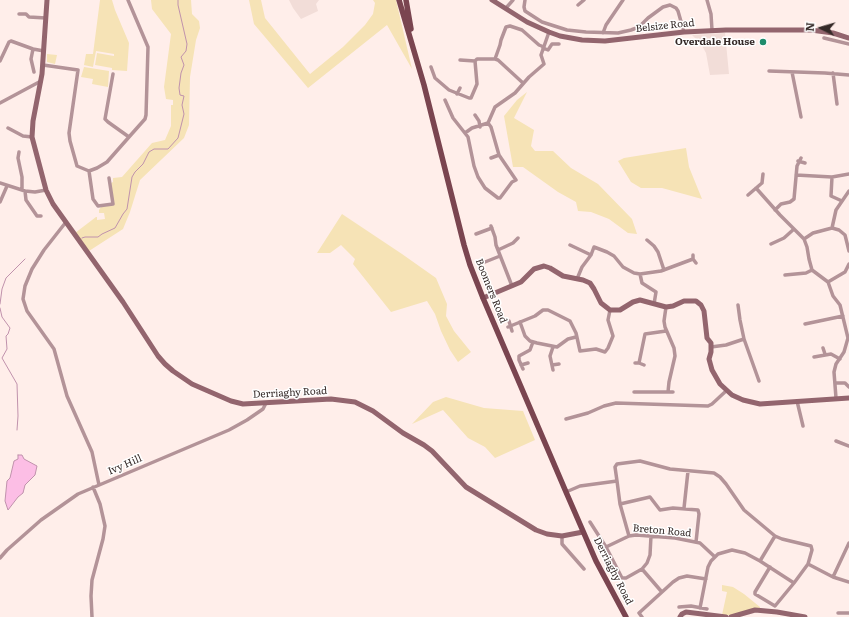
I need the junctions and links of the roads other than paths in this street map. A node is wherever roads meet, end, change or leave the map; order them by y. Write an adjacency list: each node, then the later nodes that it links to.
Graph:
1 (128, 0): 59 (street)
2 (399, 0): 24 (main road, Boomers Road)
3 (406, 0): 24 (main road, Boomers Road)
4 (492, 0): 12 (street, Belsize Road)
5 (513, 0): 12 (street)
6 (526, 0): 18 (street)
7 (584, 0): 11 (street)
8 (623, 0): 18 (street)
9 (707, 0): 15 (street)
10 (45, 1): 14 (street, Derriaghy Road)
11 (578, 5)
12 (506, 8): 16 (street, Belsize Road)
13 (19, 14): 14 (street)
14 (46, 18): 28 (street, Derriaghy Road)
15 (712, 30): 17 (street, Belsize Road); 20 (street, Belsize Road)
16 (549, 32): 17 (street, Belsize Road); 26 (street)
17 (684, 32): 18 (street)
18 (603, 33)
19 (824, 38): 23 (street)
20 (849, 38)
21 (27, 40): 25 (street)
22 (559, 44): 26 (street)
23 (849, 44)
24 (414, 45): 106 (main road, Boomers Road)
25 (25, 46): 27 (street); 31 (street)
26 (544, 48): 29 (street); 42 (street)
27 (33, 49): 28 (street); 36 (street)
28 (44, 51): 33 (street, Derriaghy Road)
29 (495, 59): 32 (street); 42 (street)
30 (460, 60): 32 (street)
31 (0, 61)
32 (475, 61): 44 (street)
33 (43, 65): 41 (street, Derriaghy Road); 64 (street)
34 (431, 67): 44 (street)
35 (769, 71): 37 (street)
36 (34, 72)
37 (792, 72): 38 (street); 49 (street)
38 (833, 73): 40 (street); 47 (street)
39 (113, 74): 50 (street)
40 (849, 75)
41 (41, 81): 46 (street); 58 (street, Derriaghy Road)
42 (523, 83): 52 (street)
43 (460, 88): 44 (street)
44 (457, 94)
45 (445, 100): 57 (street)
46 (0, 103)
47 (837, 104)
48 (475, 115): 54 (street)
49 (801, 117)
50 (105, 119): 51 (street); 59 (street)
51 (102, 123)
52 (488, 123): 54 (street); 61 (street)
53 (16, 126): 56 (street)
54 (480, 126): 57 (street)
55 (8, 128): 56 (street)
56 (14, 130): 58 (street)
57 (465, 133): 61 (street)
58 (32, 137): 73 (street, Derriaghy Road)
59 (129, 137): 64 (street)
60 (19, 152): 74 (street)
61 (499, 155): 62 (street)
62 (491, 158)
63 (805, 163): 67 (street)
64 (89, 171): 69 (street)
65 (763, 174): 72 (street)
66 (849, 174): 68 (street)
67 (796, 175): 68 (street); 80 (street)
68 (832, 177): 78 (street)
69 (109, 178)
70 (0, 183): 71 (street)
71 (7, 186): 74 (street); 77 (street)
72 (756, 188): 76 (street); 80 (street)
73 (46, 190): 74 (street); 82 (street, Derriaghy Road)
74 (23, 191): 81 (street)
75 (849, 191): 78 (street)
76 (748, 195)
77 (0, 201): 79 (street)
78 (842, 201): 83 (street)
79 (6, 202)
80 (775, 210): 84 (street)
81 (41, 216)
82 (66, 222): 145 (street, Derriaghy Road); 152 (street)
83 (832, 228): 87 (street); 92 (street)
84 (794, 229): 87 (street); 90 (street)
85 (476, 234): 91 (street)
86 (518, 238): 91 (street)
87 (804, 239): 99 (street)
88 (647, 240): 98 (street)
89 (570, 244): 93 (street)
90 (771, 244)
91 (498, 250): 95 (street)
92 (849, 251)
93 (591, 255): 101 (street); 103 (street)
94 (693, 255): 98 (street)
95 (500, 256): 96 (street); 105 (street)
96 (485, 262)
97 (849, 264): 100 (street)
98 (664, 270): 101 (street)
99 (812, 270): 102 (street); 104 (street)
100 (847, 273): 104 (street)
101 (640, 274): 107 (street)
102 (788, 276)
103 (578, 279): 105 (street); 110 (street)
104 (828, 282): 111 (street)
105 (512, 286): 106 (street)
106 (483, 298): 154 (main road, Boomers Road)
107 (654, 304): 109 (street); 110 (street)
108 (738, 305): 122 (street)
109 (666, 307): 120 (street); 125 (street)
110 (610, 310): 121 (street)
111 (843, 316): 114 (street); 116 (street)
112 (508, 321): 117 (street)
113 (520, 322): 117 (street); 121 (street); 123 (street)
114 (816, 322): 115 (street); 118 (street)
115 (805, 324)
116 (847, 325): 127 (street)
117 (509, 326): 119 (street)
118 (817, 328)
119 (512, 330)
120 (666, 331): 134 (street); 141 (street)
121 (576, 337): 124 (street)
122 (744, 339): 125 (street); 137 (street)
123 (533, 342): 124 (street); 132 (street)
124 (553, 346): 135 (street)
125 (711, 347): 140 (street)
126 (823, 348): 128 (street)
127 (844, 352): 129 (street); 131 (street)
128 (825, 354): 130 (street); 131 (street)
129 (849, 354)
130 (814, 357)
131 (840, 359): 138 (street)
132 (528, 363)
133 (559, 364): 135 (street)
134 (639, 364)
135 (552, 365): 136 (street)
136 (553, 370)
137 (760, 381)
138 (835, 383): 139 (street); 142 (street)
139 (849, 387)
140 (726, 391): 144 (street); 146 (street)
141 (634, 392)
142 (836, 398): 143 (street); 144 (street)
143 (849, 398)
144 (797, 401): 147 (street)
145 (266, 403): 152 (street, Ivy Hill); 159 (street, Derriaghy Road)
146 (569, 413)
147 (803, 426)
148 (836, 441): 149 (street)
149 (849, 446)
150 (688, 471): 151 (street); 156 (street); 162 (street)
151 (617, 481): 154 (street); 155 (street)
152 (99, 485): 153 (street, Ivy Hill)
153 (93, 487): 167 (street, Ivy Hill); 183 (street)
154 (566, 492): 158 (main road, Boomers Road)
155 (620, 504): 156 (street); 160 (street)
156 (684, 508): 163 (street)
157 (592, 522): 165 (street)
158 (583, 532): 159 (street, Derriaghy Road); 184 (main road, Derriaghy Road)
159 (562, 536): 169 (street)
160 (629, 536): 161 (street, Breton Road); 165 (street, Breton Road)
161 (651, 536): 163 (street, Breton Road); 172 (street)
162 (775, 536): 168 (street); 170 (street)
163 (696, 542): 166 (street, Breton Road)
164 (849, 543): 173 (street)
165 (606, 547): 172 (street)
166 (715, 556): 168 (street); 174 (street)
167 (0, 558)
168 (760, 561): 171 (street)
169 (586, 563)
170 (808, 564): 173 (street); 176 (street)
171 (770, 568): 176 (street); 176 (street)
172 (642, 569): 177 (street)
173 (833, 577): 175 (street)
174 (706, 579): 177 (street); 179 (street)
175 (849, 582)
176 (794, 583)
177 (661, 591): 185 (street)
178 (679, 607): 179 (street)
179 (700, 608): 180 (street)
180 (707, 609)
181 (841, 612): 182 (street)
182 (849, 614)
183 (92, 617)
184 (626, 617)
185 (642, 617)
186 (680, 617): 187 (street)
187 (726, 617)
188 (731, 617): 189 (street)
189 (805, 617)

